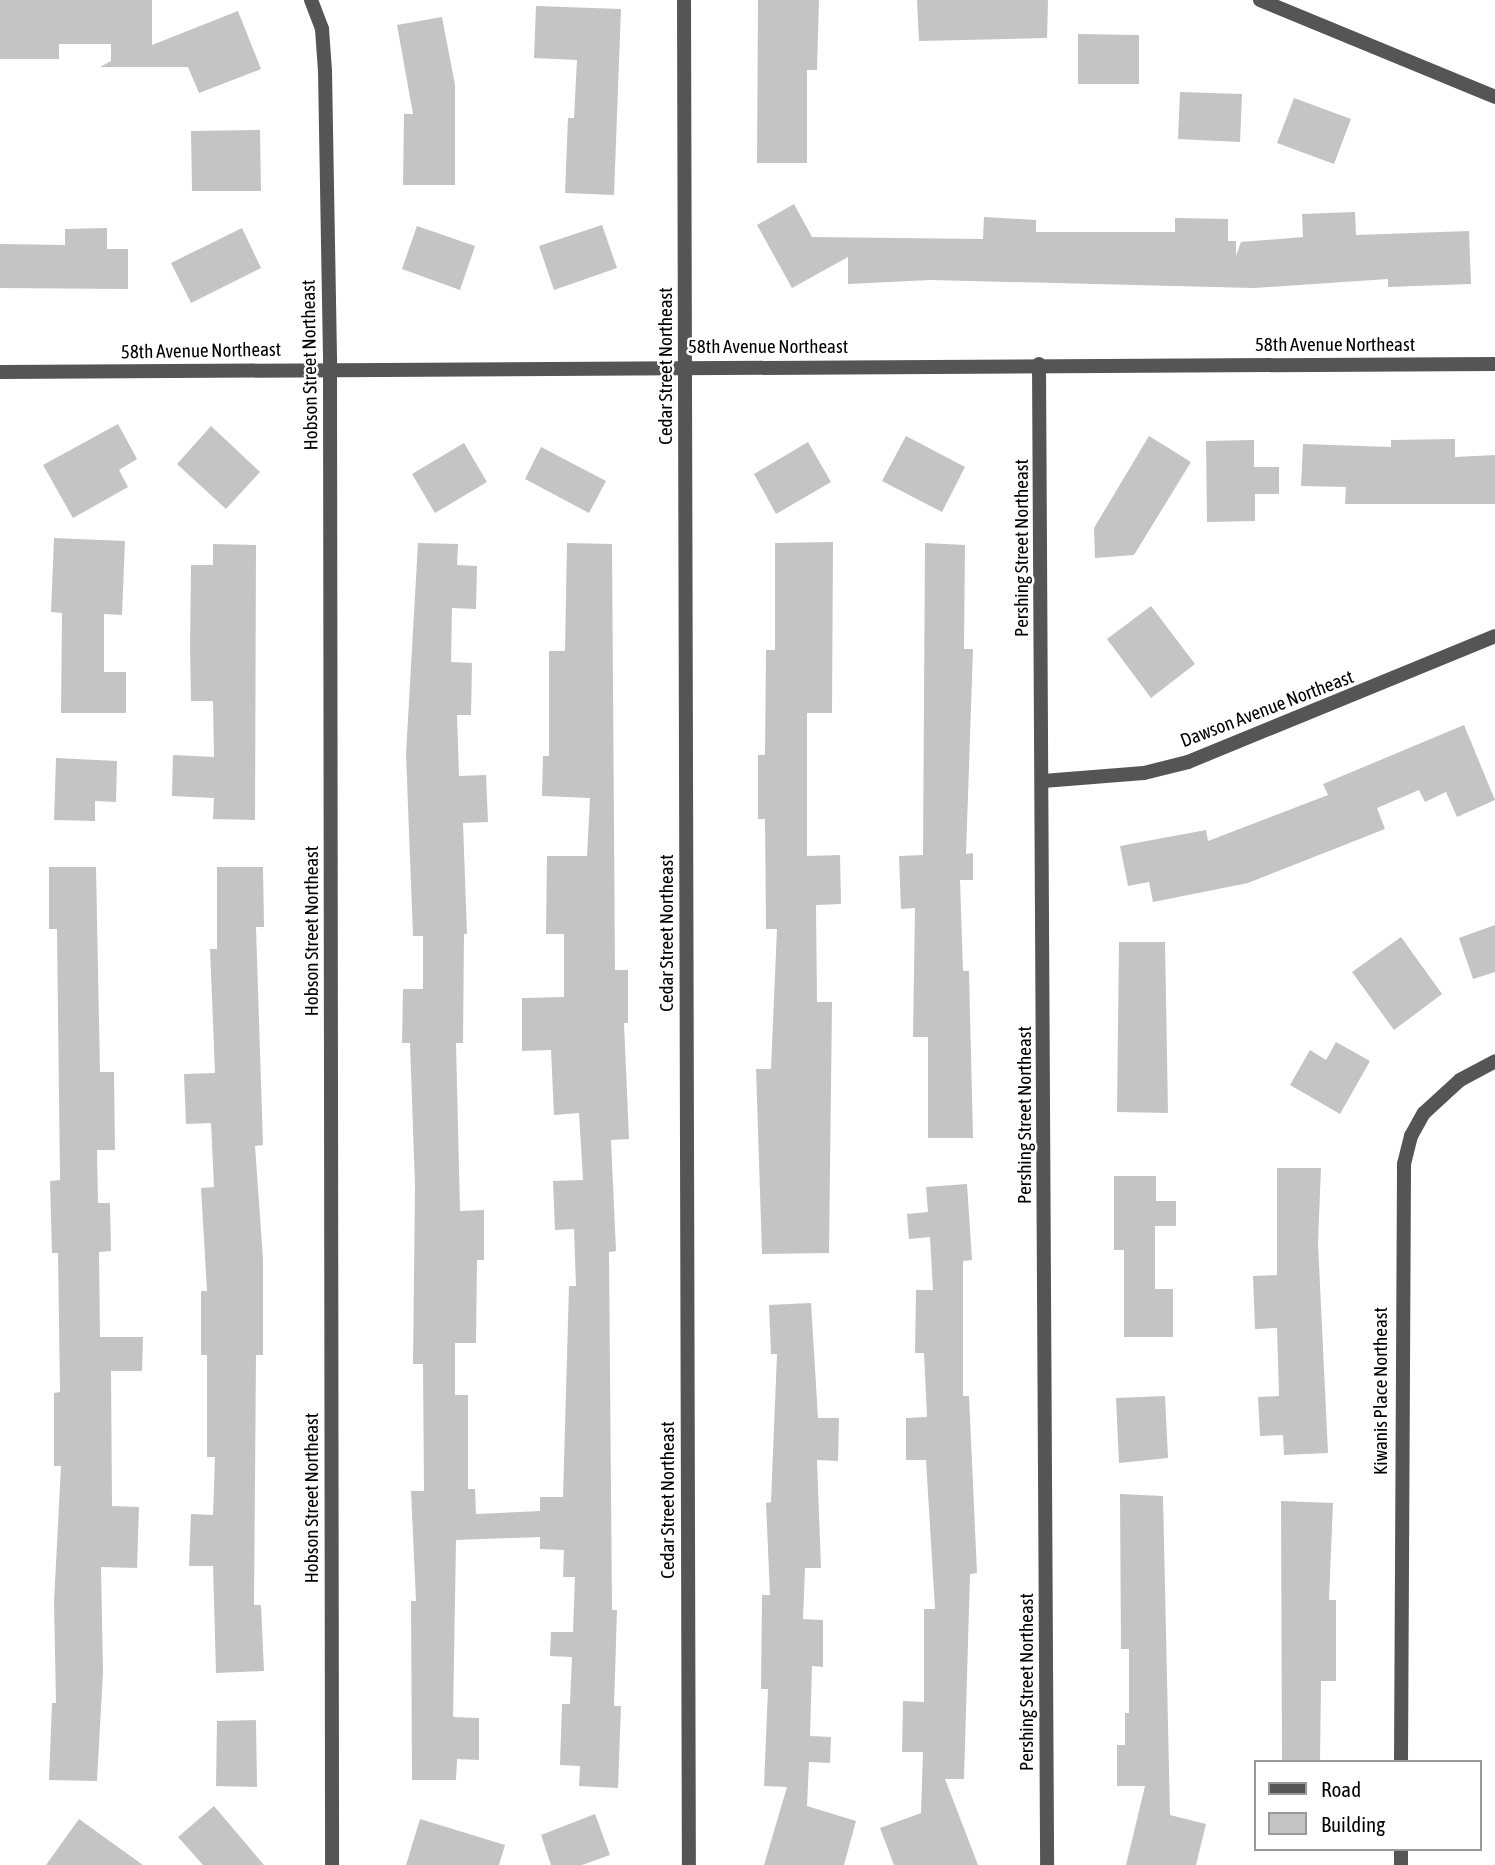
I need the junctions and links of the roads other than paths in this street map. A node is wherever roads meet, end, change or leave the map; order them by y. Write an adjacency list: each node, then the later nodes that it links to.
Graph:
1 (311, 0): 8 (street, Hobson Street Northeast)
2 (684, 0): 7 (street, Cedar Street Northeast)
3 (1259, 0): 4 (street)
4 (1495, 97)
5 (1495, 363): 6 (street, 58th Avenue Northeast)
6 (1039, 364): 7 (street, 58th Avenue Northeast); 11 (street, Pershing Street Northeast)
7 (685, 367): 8 (street, 58th Avenue Northeast); 15 (street, Cedar Street Northeast)
8 (330, 369): 9 (street, 58th Avenue Northeast); 14 (street, Hobson Street Northeast)
9 (0, 372)
10 (1495, 636): 11 (street, Dawson Avenue Northeast)
11 (1043, 781): 16 (street, Pershing Street Northeast)
12 (1495, 1061): 13 (street, Kiwanis Place Northeast)
13 (1401, 1760)
14 (332, 1865)
15 (688, 1865)
16 (1047, 1865)

